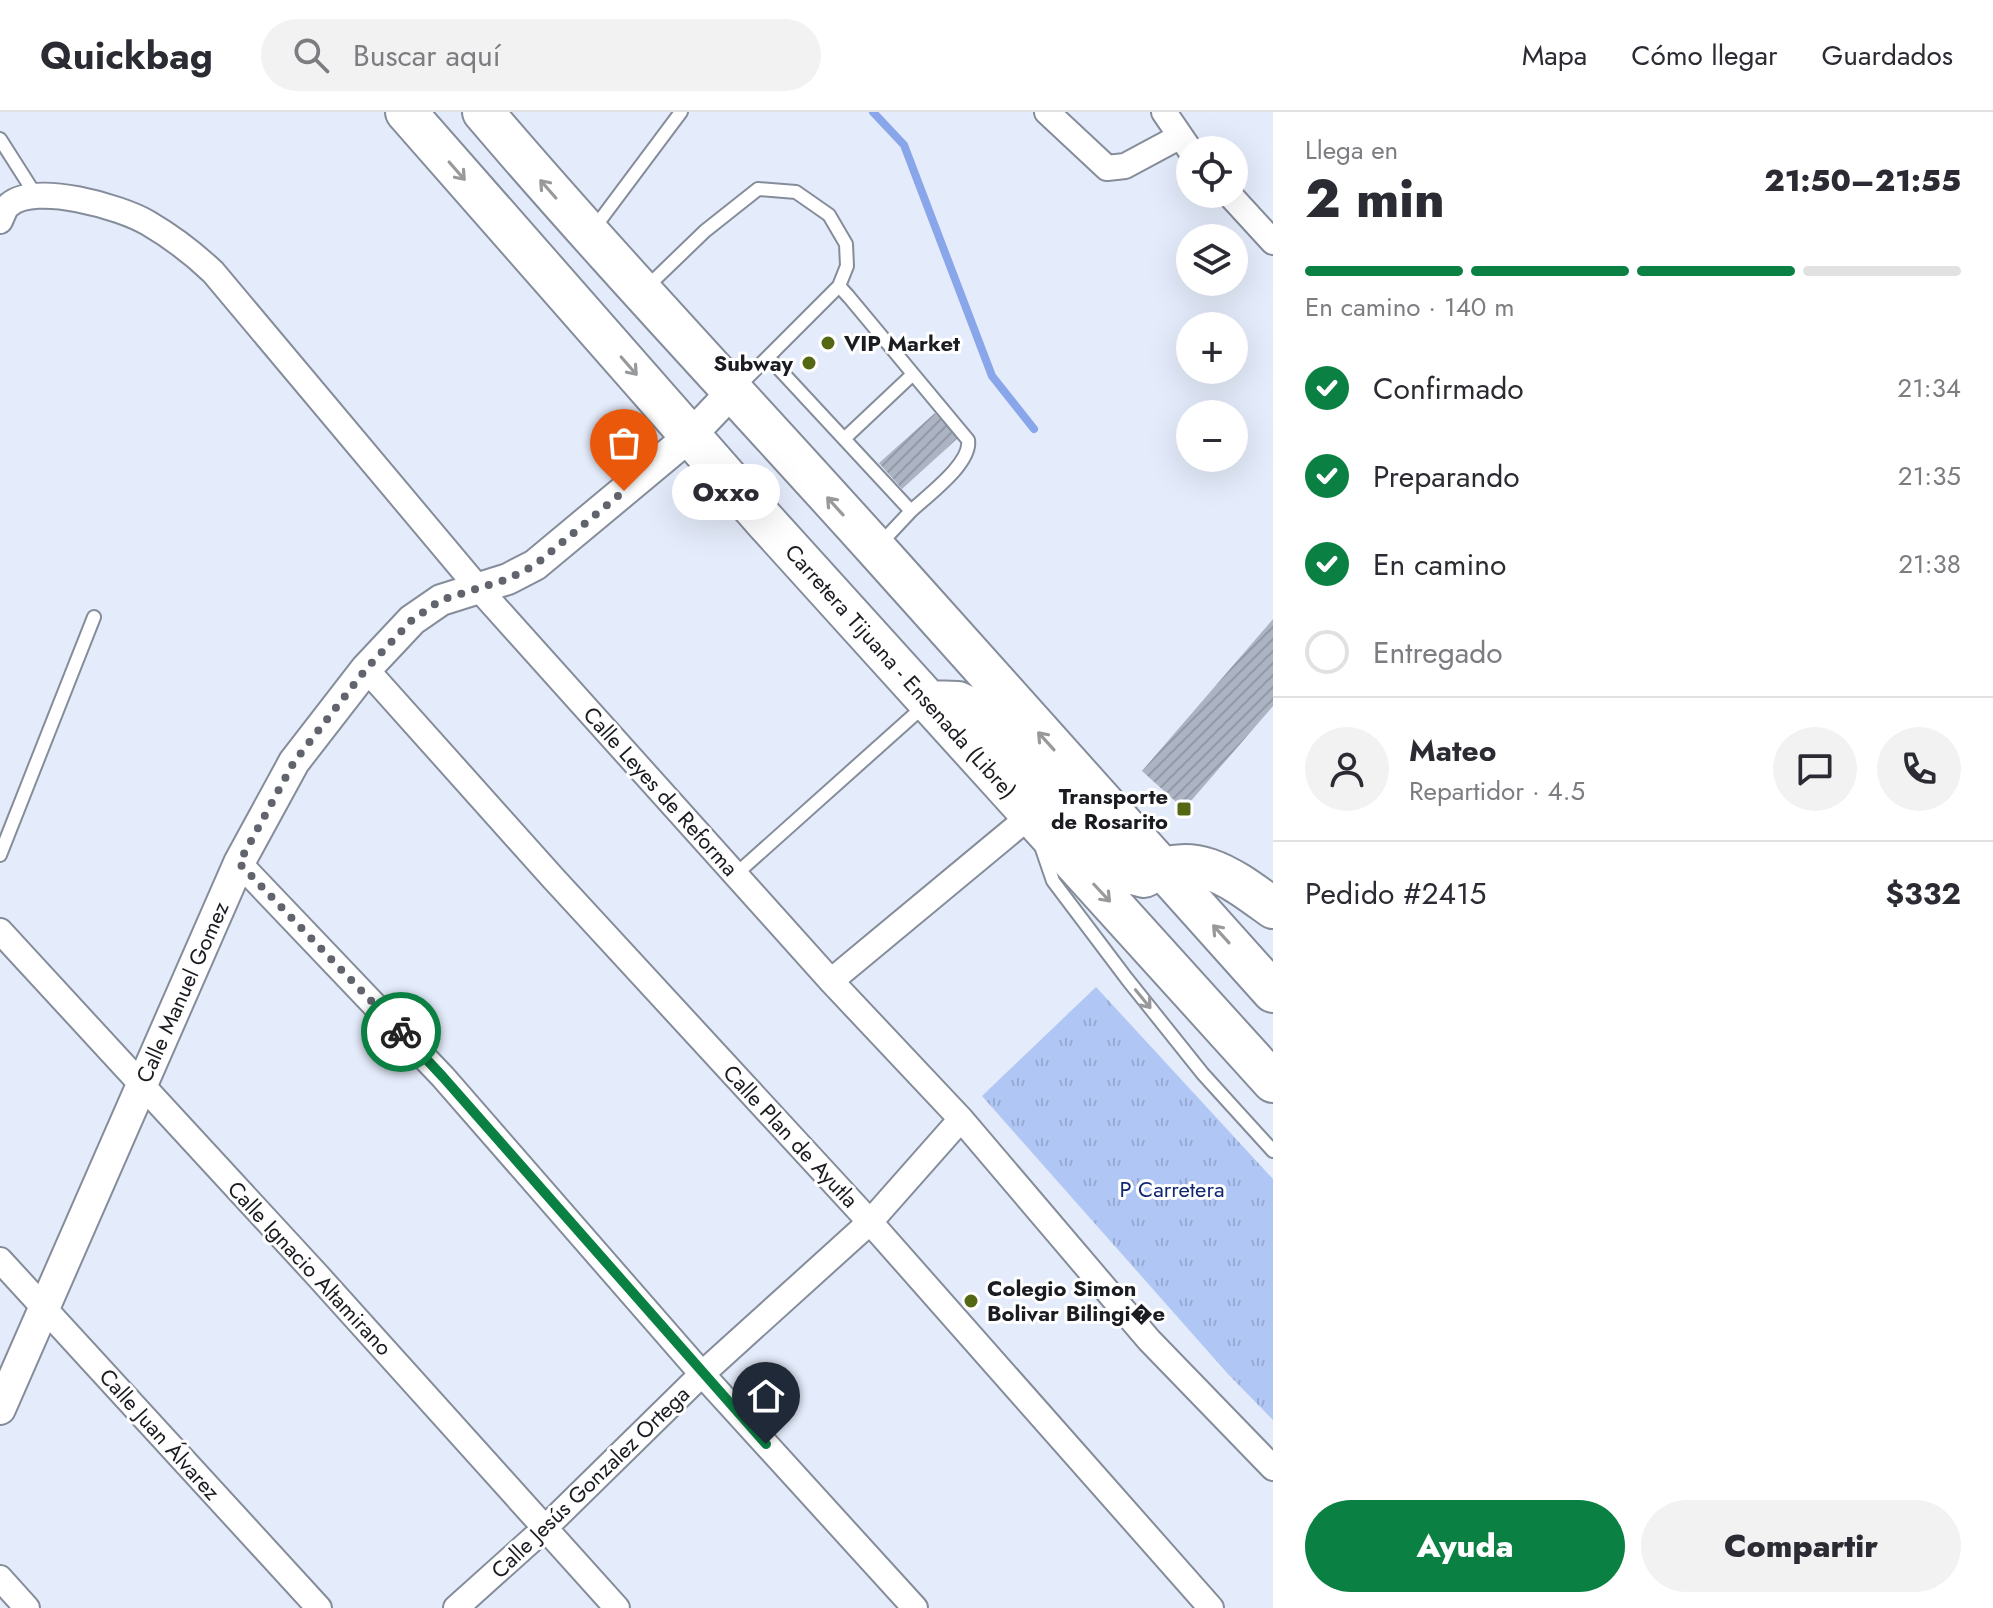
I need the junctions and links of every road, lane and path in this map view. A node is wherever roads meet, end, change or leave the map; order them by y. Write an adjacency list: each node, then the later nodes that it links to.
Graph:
1 (406, 112): 19 (highway, Carretera Tijuana - Ensenada (Libre), one-way to 19)
2 (483, 112): 12 (highway, one-way to 2)
3 (681, 112): 12 (lane)
4 (1047, 112): 8 (street)
5 (1164, 112): 6 (street)
6 (1179, 136)
7 (0, 139): 9 (lane)
8 (1176, 147)
9 (35, 194): 11 (street); 23 (street, Calle Leyes de Reforma)
10 (1242, 208): 13 (street)
11 (5, 213)
12 (589, 235): 15 (highway)
13 (1273, 242)
14 (839, 286): 15 (lane); 16 (lane); 17 (lane)
15 (642, 292): 18 (highway)
16 (768, 357): 18 (lane); 20 (lane)
17 (912, 375): 20 (lane); 21 (lane)
18 (732, 392): 19 (street, Calle Manuel Gomez); 22 (highway, one-way to 18)
19 (690, 436): 23 (street, Calle Manuel Gomez); 26 (highway, Carretera Tijuana - Ensenada (Libre))
20 (844, 439): 21 (lane)
21 (911, 511): 22 (lane)
22 (876, 549): 30 (highway, one-way to 22)
23 (479, 589): 25 (street, Calle Manuel Gomez); 31 (street, Calle Leyes de Reforma)
24 (94, 617): 28 (lane)
25 (366, 669): 29 (street, Calle Manuel Gomez); 40 (street, Calle Plan de Ayutla)
26 (929, 701): 27 (highway, Carretera Tijuana - Ensenada (Libre)); 30 (highway); 31 (lane)
27 (1031, 815): 34 (street); 36 (highway, Carretera Tijuana - Ensenada (Libre), one-way to 36); 39 (lane, one-way to 39)
28 (0, 855)
29 (239, 863): 37 (street, Calle Manuel Gomez); 43 (street)
30 (1159, 868): 32 (highway); 35 (highway, one-way to 30)
31 (735, 875): 34 (street, Calle Leyes de Reforma)
32 (1273, 908)
33 (0, 931): 37 (street, Calle Ignacio Altamirano)
34 (831, 981): 38 (street, Calle Leyes de Reforma)
35 (1273, 992)
36 (1273, 1082)
37 (142, 1084): 42 (street, Calle Manuel Gomez); 46 (street, Calle Ignacio Altamirano)
38 (961, 1119): 40 (street, Calle Jesús Gonzalez Ortega); 45 (street, Calle Leyes de Reforma)
39 (1273, 1151)
40 (870, 1222): 43 (street, Calle Jesús Gonzalez Ortega); 53 (street, Calle Plan de Ayutla)
41 (0, 1260): 42 (street, Calle Juan Álvarez)
42 (43, 1307): 44 (street, Calle Manuel Gomez); 49 (street, Calle Juan Álvarez)
43 (702, 1374): 46 (street, Calle Jesús Gonzalez Ortega); 52 (street)
44 (0, 1409)
45 (1273, 1468)
46 (545, 1528): 50 (street, Calle Jesús Gonzalez Ortega); 51 (street, Calle Ignacio Altamirano)
47 (0, 1578): 48 (street)
48 (27, 1608)
49 (319, 1608)
50 (456, 1608)
51 (617, 1608)
52 (915, 1608)
53 (1211, 1608)

